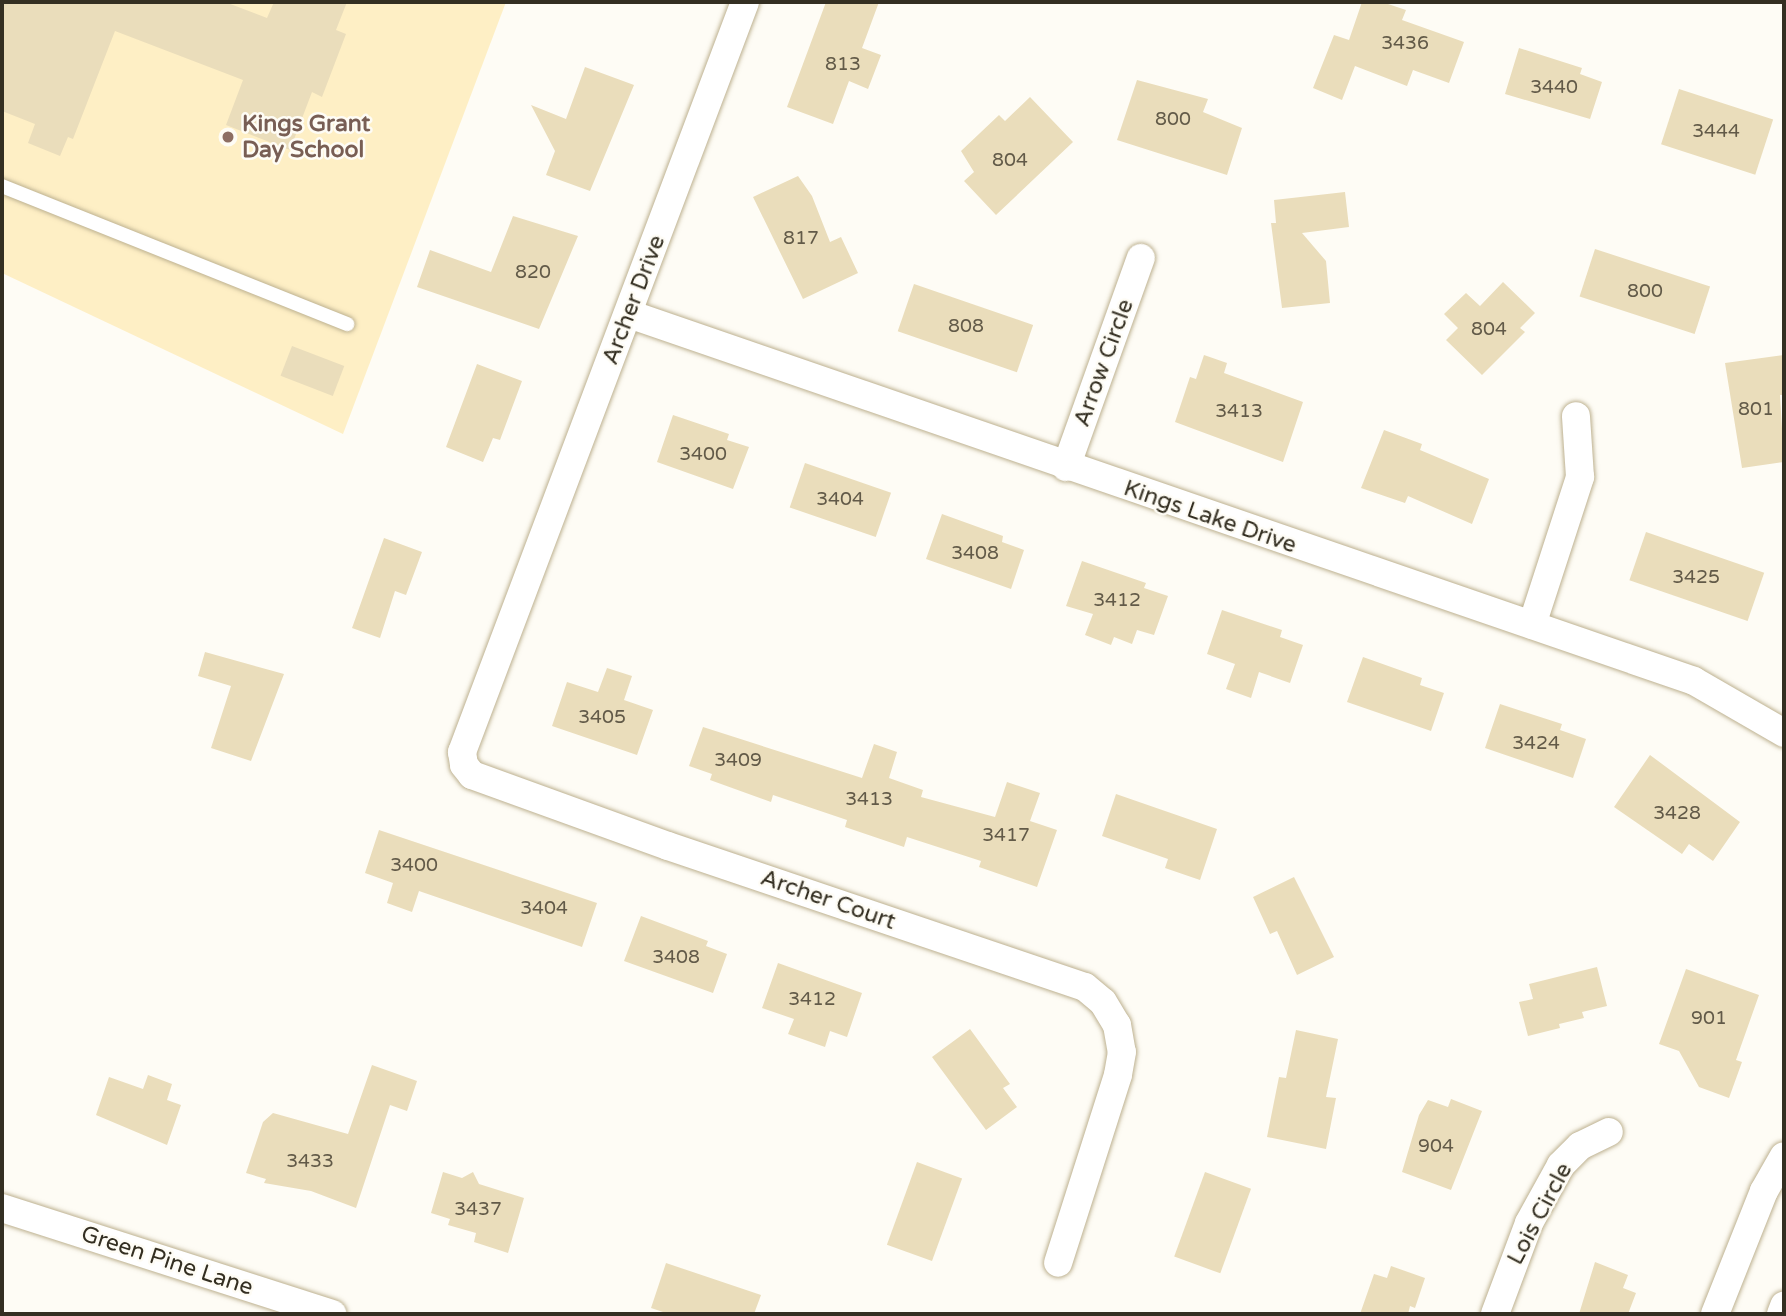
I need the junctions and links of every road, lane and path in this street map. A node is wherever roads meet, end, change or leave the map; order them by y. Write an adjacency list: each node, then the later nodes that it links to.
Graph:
1 (745, 2): 4 (street, Archer Drive)
2 (2, 186): 5 (lane)
3 (1141, 258): 7 (street, Arrow Circle)
4 (629, 314): 7 (street, Kings Lake Drive); 8 (street, Archer Drive)
5 (347, 324)
6 (1576, 416): 9 (street)
7 (1066, 467): 9 (street, Kings Lake Drive)
8 (521, 597): 14 (street, Archer Court)
9 (1532, 625): 10 (street, Kings Lake Drive)
10 (1784, 733)
11 (1608, 1132): 17 (street, Lois Circle)
12 (1784, 1156): 18 (street)
13 (2, 1208): 16 (street, Green Pine Lane)
14 (1058, 1263)
15 (1784, 1306): 19 (street)
16 (332, 1314)
17 (1495, 1314)
18 (1715, 1314)
19 (1781, 1314)

